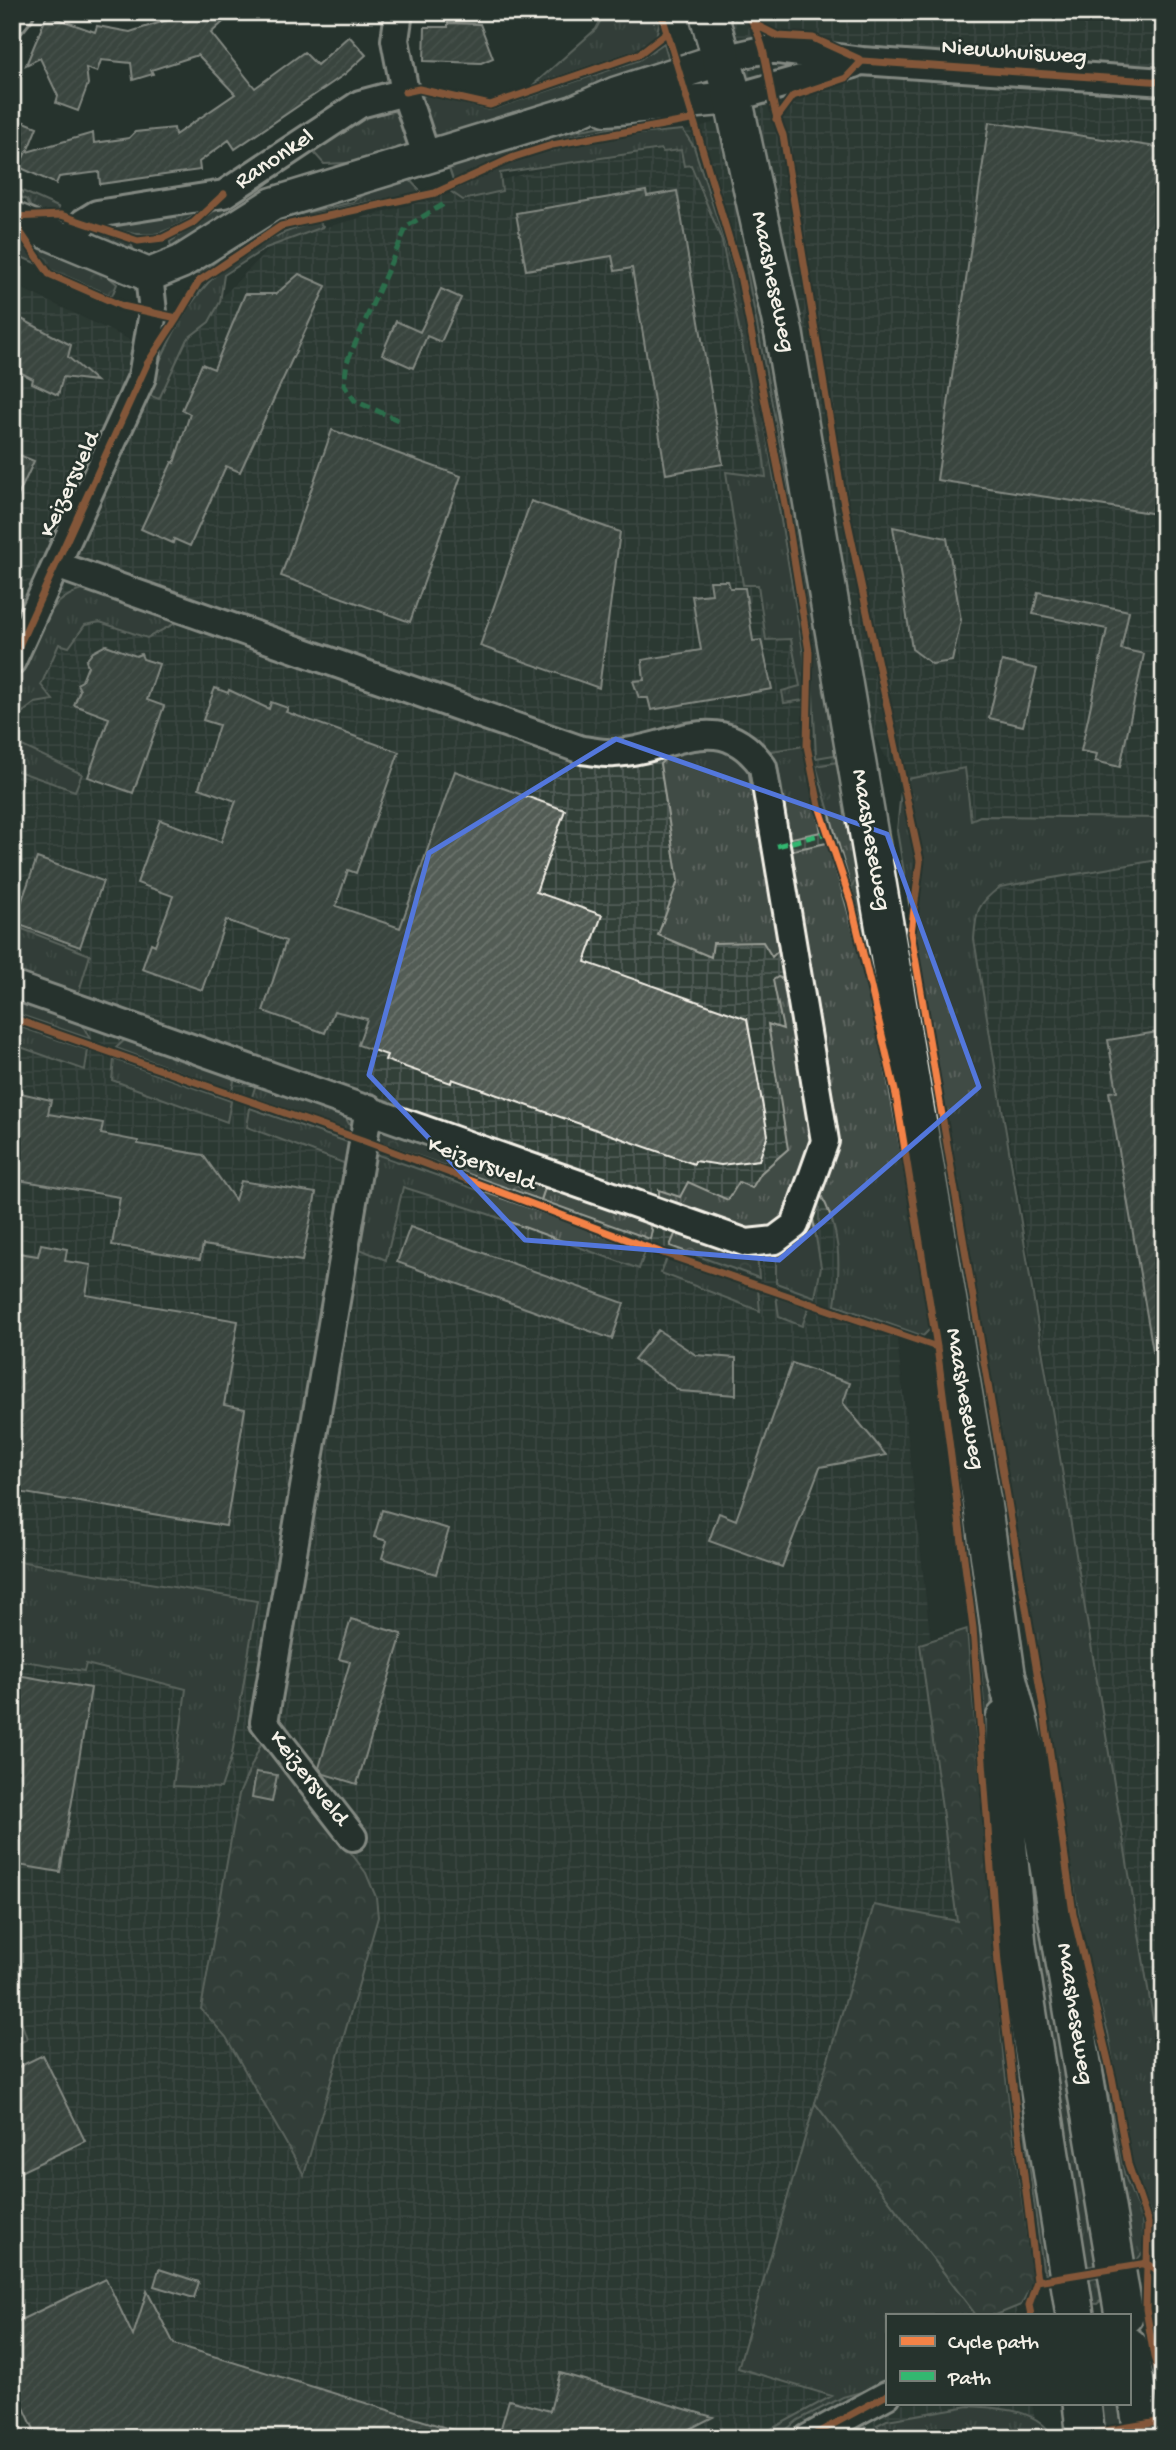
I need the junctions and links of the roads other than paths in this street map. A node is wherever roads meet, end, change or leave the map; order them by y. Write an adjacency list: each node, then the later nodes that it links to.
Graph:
1 (20, 12): 4 (street)
2 (400, 12): 8 (street)
3 (708, 12): 5 (main road, Maasheseweg)
4 (12, 22)
5 (722, 58): 6 (street, Nieuwhuisweg); 9 (main road, Maasheseweg); 10 (street)
6 (862, 61): 7 (street, Nieuwhuisweg); 9 (street, Nieuwhuisweg)
7 (1164, 82)
8 (405, 92): 11 (street); 13 (street, Ranonkel)
9 (733, 98): 10 (street); 19 (main road, Maasheseweg)
10 (574, 112): 11 (street)
11 (427, 158): 14 (street)
12 (12, 218): 13 (street)
13 (66, 242): 14 (street)
14 (149, 275): 15 (street, Keizersveld)
15 (56, 565): 16 (street, Keizersveld); 18 (street, Keizersveld)
16 (12, 661)
17 (12, 985): 18 (street, Keizersveld)
18 (369, 1108): 20 (street, Keizersveld)
19 (1006, 1673): 21 (main road, Maasheseweg); 22 (main road, Maasheseweg)
20 (353, 1838)
21 (1075, 2314)
22 (1121, 2314)
23 (1130, 2363): 28 (main road, Maasheseweg)
24 (881, 2400): 26 (street)
25 (1082, 2404): 27 (main road)
26 (808, 2438)
27 (1086, 2438)
28 (1144, 2438)

